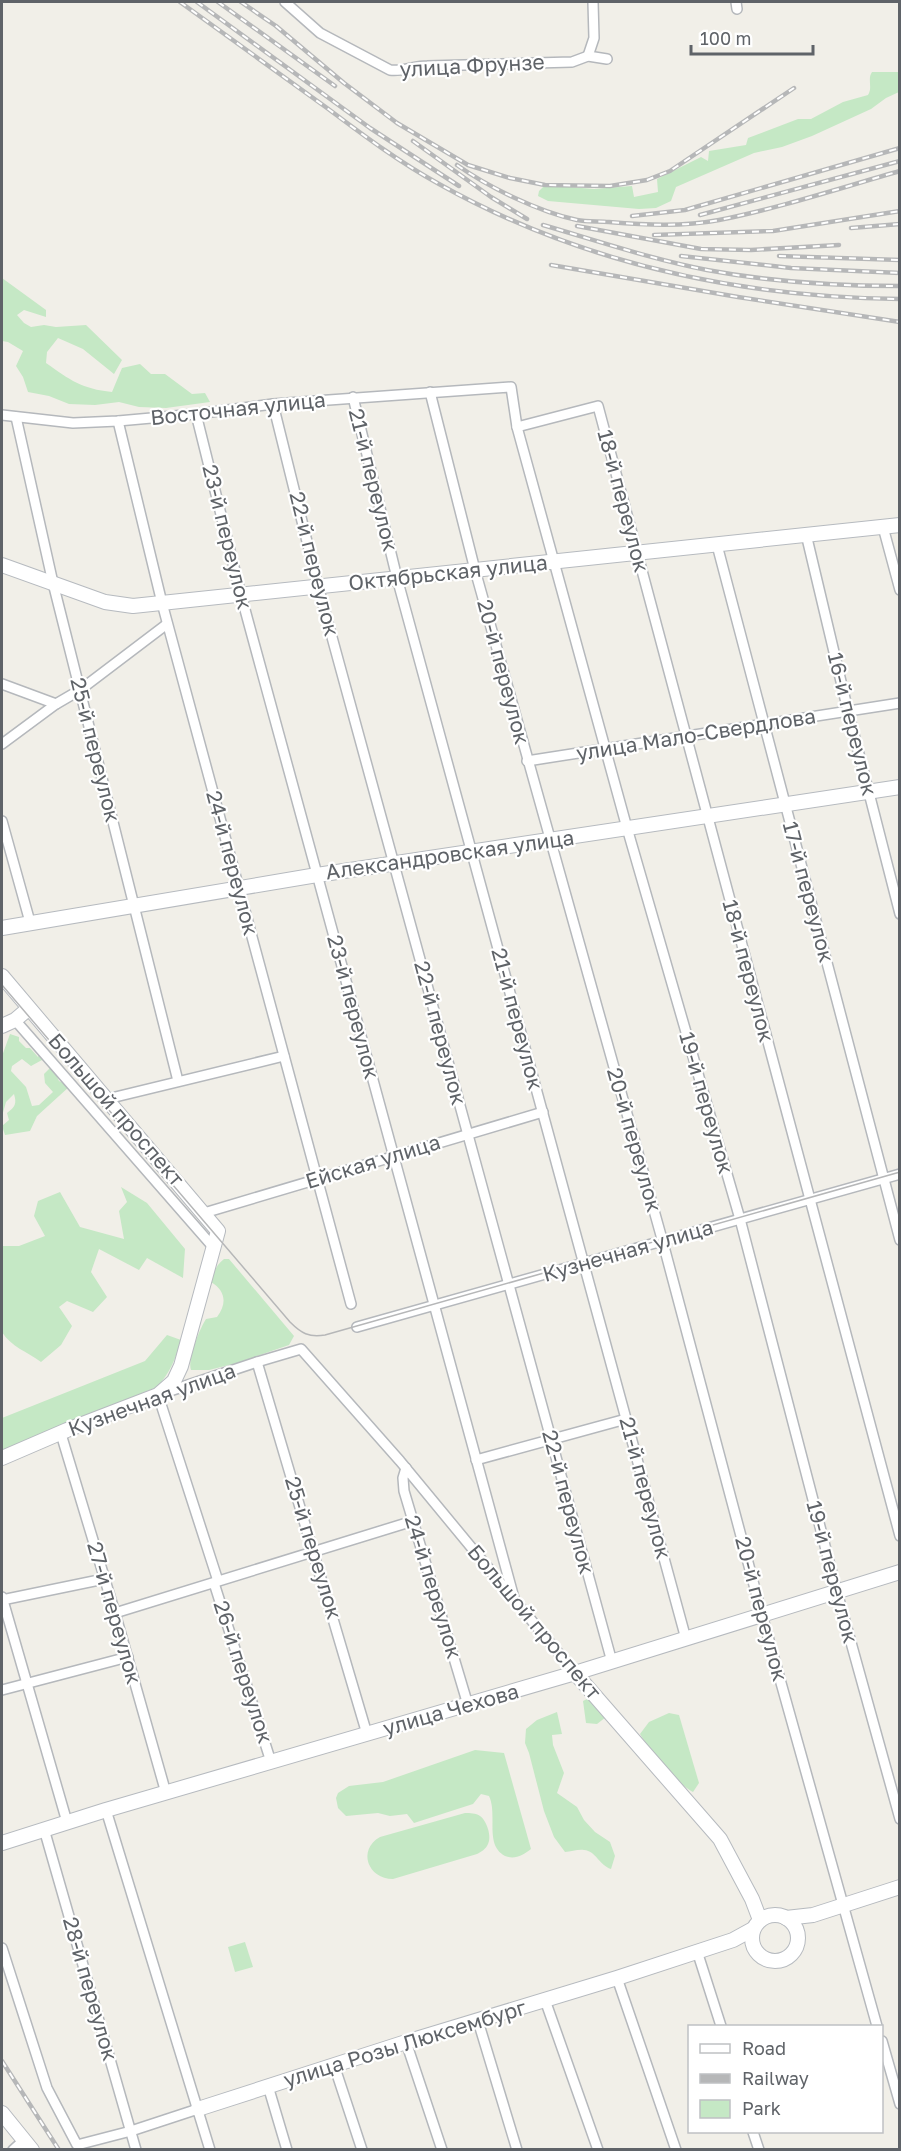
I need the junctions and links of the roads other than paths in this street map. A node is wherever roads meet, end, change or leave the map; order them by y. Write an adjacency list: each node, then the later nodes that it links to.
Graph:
1 (285, 2): 3 (street, улица Фрунзе)
2 (593, 2): 3 (street)
3 (588, 56): 4 (street, улица Фрунзе)
4 (607, 60)
5 (511, 387): 6 (street, Восточная улица); 13 (street, 19-й переулок)
6 (430, 392): 7 (street, Восточная улица); 21 (street, 20-й переулок)
7 (353, 397): 8 (street, Восточная улица); 22 (street, 21-й переулок)
8 (273, 404): 9 (street, Восточная улица); 24 (street, 22-й переулок)
9 (196, 414): 12 (street, Восточная улица); 26 (street, 23-й переулок)
10 (2, 415): 11 (street, Восточная улица)
11 (16, 417): 12 (street, Восточная улица); 23 (street, 25-й переулок)
12 (117, 421): 27 (street, 24-й переулок)
13 (517, 427): 18 (street, 18-й переулок); 19 (street, 19-й переулок)
14 (900, 525): 15 (street, Октябрьская улица)
15 (883, 527): 16 (street, Октябрьская улица); 25 (street)
16 (806, 534): 17 (street, Октябрьская улица); 33 (street, 16-й переулок)
17 (717, 544): 18 (street, Октябрьская улица); 34 (street, 17-й переулок)
18 (637, 553): 19 (street, Октябрьская улица); 35 (street, 18-й переулок)
19 (554, 562): 21 (street, Октябрьская улица); 37 (street, 19-й переулок)
20 (2, 565): 23 (street, Октябрьская улица)
21 (474, 570): 22 (street, Октябрьская улица); 38 (street, 20-й переулок)
22 (397, 578): 24 (street, Октябрьская улица); 46 (street, 21-й переулок)
23 (53, 583): 27 (street, Октябрьская улица); 30 (street, 25-й переулок)
24 (318, 586): 26 (street, Октябрьская улица); 47 (street, 22-й переулок)
25 (900, 590)
26 (241, 595): 27 (street, Октябрьская улица); 48 (street, 23-й переулок)
27 (162, 603): 28 (street, 24-й переулок)
28 (167, 624): 30 (street); 49 (street, 24-й переулок)
29 (2, 684): 32 (street)
30 (80, 690): 32 (street); 50 (street, 25-й переулок)
31 (900, 703): 33 (street, улица Мало-Свердлова)
32 (56, 704): 36 (street)
33 (848, 711): 34 (street, улица Мало-Свердлова); 40 (street, 16-й переулок)
34 (764, 724): 35 (street, улица Мало-Свердлова); 41 (street, 17-й переулок)
35 (685, 736): 37 (street, улица Мало-Свердлова); 42 (street, 18-й переулок)
36 (2, 744)
37 (605, 749): 38 (street, улица Мало-Свердлова); 44 (street, 19-й переулок)
38 (527, 761): 45 (street, 20-й переулок)
39 (900, 787): 40 (street, Александровская улица)
40 (869, 792): 41 (street, Александровская улица); 51 (street, 16-й переулок)
41 (785, 805): 42 (street, Александровская улица); 66 (street, 17-й переулок)
42 (706, 817): 44 (street, Александровская улица); 67 (street, 18-й переулок)
43 (2, 820): 52 (street)
44 (627, 828): 45 (street, Александровская улица); 69 (street, 19-й переулок)
45 (549, 840): 46 (street, Александровская улица); 71 (street, 20-й переулок)
46 (472, 851): 47 (street, Александровская улица); 61 (street, 21-й переулок)
47 (394, 863): 48 (street, Александровская улица); 62 (street, 22-й переулок)
48 (317, 874): 49 (street, Александровская улица); 63 (street, 23-й переулок)
49 (238, 887): 50 (street, Александровская улица); 58 (street, 24-й переулок)
50 (134, 905): 52 (street, Александровская улица); 59 (street, 25-й переулок)
51 (900, 914)
52 (30, 922): 53 (street, Александровская улица)
53 (2, 928)
54 (2, 976): 55 (street, Большой проспект)
55 (28, 1009): 56 (street); 60 (street, Большой проспект)
56 (15, 1020): 57 (street); 72 (street, Большой проспект)
57 (2, 1026)
58 (284, 1056): 59 (street); 65 (street, 24-й переулок)
59 (178, 1081): 60 (street)
60 (107, 1099): 68 (street, Большой проспект)
61 (543, 1112): 62 (street, Ейская улица); 73 (street, 21-й переулок)
62 (468, 1134): 63 (street, Ейская улица); 74 (street, 22-й переулок)
63 (393, 1156): 65 (street, Ейская улица); 76 (street, 23-й переулок)
64 (900, 1174): 66 (street, Кузнечная улица)
65 (317, 1179): 68 (street, Ейская улица); 75 (street, 24-й переулок)
66 (884, 1179): 67 (street, Кузнечная улица); 70 (street, 17-й переулок)
67 (811, 1199): 69 (street, Кузнечная улица); 90 (street, 18-й переулок)
68 (204, 1213): 72 (street, Большой проспект)
69 (740, 1219): 71 (street, Кузнечная улица); 95 (street, 19-й переулок)
70 (900, 1240)
71 (663, 1241): 73 (street, Кузнечная улица); 99 (street, 20-й переулок)
72 (214, 1248): 80 (street, Большой проспект)
73 (584, 1263): 74 (street, Кузнечная улица); 83 (street, 21-й переулок)
74 (509, 1284): 76 (street, Кузнечная улица); 85 (street, 22-й переулок)
75 (351, 1304)
76 (434, 1306): 77 (street, Кузнечная улица); 87 (street, 23-й переулок)
77 (357, 1328)
78 (305, 1351): 79 (street, Кузнечная улица); 88 (street, Большой проспект)
79 (257, 1362): 81 (street, Кузнечная улица); 91 (street, 25-й переулок)
80 (181, 1366): 81 (street); 82 (street, Большой проспект)
81 (198, 1382): 82 (street, Кузнечная улица)
82 (158, 1395): 84 (street, Кузнечная улица); 94 (street, 26-й переулок)
83 (626, 1419): 85 (street); 100 (street, 21-й переулок)
84 (61, 1434): 86 (street, Кузнечная улица); 93 (street, 27-й переулок)
85 (551, 1440): 87 (street); 102 (street, 22-й переулок)
86 (2, 1458)
87 (476, 1460): 96 (street, 23-й переулок)
88 (406, 1468): 89 (street, 24-й переулок); 96 (street, Большой проспект)
89 (413, 1521): 91 (street); 106 (street, 24-й переулок)
90 (900, 1536)
91 (314, 1551): 94 (street); 107 (street, 25-й переулок)
92 (900, 1572): 95 (street, улица Чехова)
93 (104, 1579): 97 (street); 98 (street, 27-й переулок)
94 (216, 1582): 98 (street); 108 (street, 26-й переулок)
95 (837, 1592): 99 (street, улица Чехова); 111 (street, 19-й переулок)
96 (514, 1598): 103 (street, Большой проспект)
97 (2, 1599): 104 (street)
98 (115, 1613): 101 (street, 27-й переулок)
99 (762, 1615): 100 (street, улица Чехова); 116 (street, 20-й переулок)
100 (686, 1639): 102 (street, улица Чехова)
101 (128, 1658): 104 (street); 109 (street, 27-й переулок)
102 (612, 1662): 103 (street, улица Чехова)
103 (575, 1673): 106 (street, улица Чехова); 119 (street, Большой проспект)
104 (27, 1684): 105 (street); 112 (street)
105 (2, 1690)
106 (468, 1705): 107 (street, улица Чехова)
107 (367, 1734): 108 (street, улица Чехова)
108 (271, 1762): 109 (street, улица Чехова)
109 (166, 1793): 110 (street, улица Чехова)
110 (106, 1810): 112 (street, улица Чехова); 135 (street)
111 (900, 1819)
112 (67, 1822): 113 (street, улица Чехова)
113 (44, 1829): 114 (street, улица Чехова); 137 (street, 28-й переулок)
114 (2, 1843)
115 (900, 1887): 116 (street)
116 (843, 1905): 117 (street); 129 (street, 20-й переулок)
117 (813, 1915): 118 (street); 120 (street)
118 (786, 1918): 119 (street); 120 (street)
119 (761, 1922): 121 (street, улица Розы Люксембург); 122 (street)
120 (797, 1930): 122 (street)
121 (733, 1940): 122 (street); 124 (street, улица Розы Люксембург)
122 (753, 1947)
123 (2, 1948): 137 (street, улица Розы Люксембург)
124 (697, 1952): 125 (street, улица Розы Люксембург); 128 (street)
125 (617, 1978): 126 (street, улица Розы Люксембург); 148 (street)
126 (545, 2000): 127 (street, улица Розы Люксембург); 147 (street)
127 (478, 2021): 130 (street, улица Розы Люксембург); 146 (street)
128 (721, 2025)
129 (878, 2025)
130 (406, 2042): 132 (street, улица Розы Люксембург); 145 (street)
131 (883, 2044): 134 (street)
132 (334, 2065): 133 (street, улица Розы Люксембург); 144 (street)
133 (268, 2086): 135 (street, улица Розы Люксембург); 143 (street)
134 (900, 2104)
135 (198, 2109): 137 (street, улица Розы Люксембург); 142 (street)
136 (2, 2113): 139 (street)
137 (131, 2131): 141 (street, 28-й переулок)
138 (753, 2133): 149 (street)
139 (28, 2145): 140 (street)
140 (13, 2150)
141 (136, 2150)
142 (210, 2150)
143 (287, 2150)
144 (362, 2150)
145 (442, 2150)
146 (517, 2150)
147 (598, 2150)
148 (676, 2150)
149 (759, 2150)

